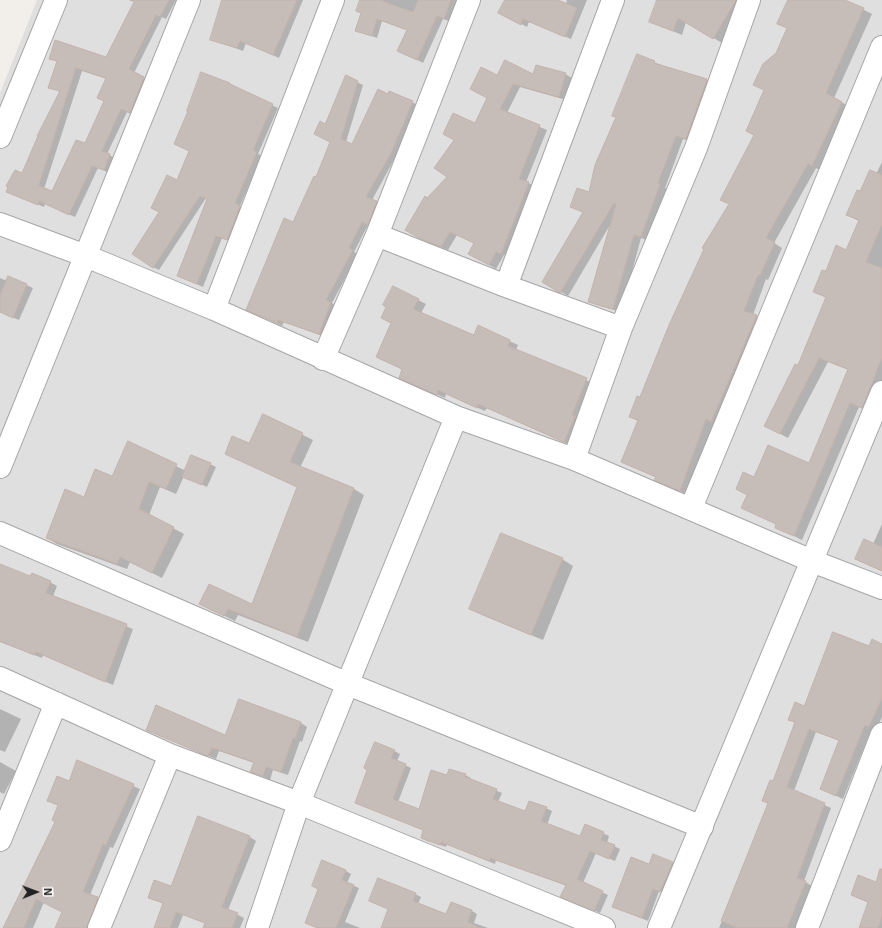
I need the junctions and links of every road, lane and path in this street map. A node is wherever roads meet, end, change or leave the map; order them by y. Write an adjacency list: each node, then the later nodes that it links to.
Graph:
1 (56, 0): 8 (street)
2 (189, 0): 11 (street)
3 (333, 0): 13 (street)
4 (469, 0): 10 (street)
5 (613, 0): 12 (street)
6 (749, 0): 14 (street)
7 (882, 47): 20 (street)
8 (0, 137)
9 (0, 224): 11 (street)
10 (377, 236): 12 (street); 15 (street)
11 (86, 256): 13 (street); 19 (street)
12 (506, 286): 14 (street)
13 (214, 309): 15 (street)
14 (621, 328): 18 (street)
15 (323, 359): 17 (street)
16 (882, 392): 22 (street)
17 (456, 417): 18 (street); 25 (street)
18 (574, 459): 20 (street)
19 (0, 467)
20 (691, 508): 22 (street)
21 (0, 533): 25 (street)
22 (812, 561): 23 (street); 30 (street)
23 (882, 588)
24 (0, 678): 26 (street)
25 (348, 684): 29 (street); 30 (street)
26 (56, 703): 28 (street); 31 (street)
27 (882, 734): 36 (street)
28 (170, 755): 29 (street); 33 (street)
29 (299, 803): 32 (street); 34 (street)
30 (702, 828): 35 (street)
31 (0, 840)
32 (260, 927)
33 (99, 928)
34 (604, 928)
35 (659, 928)
36 (807, 928)

